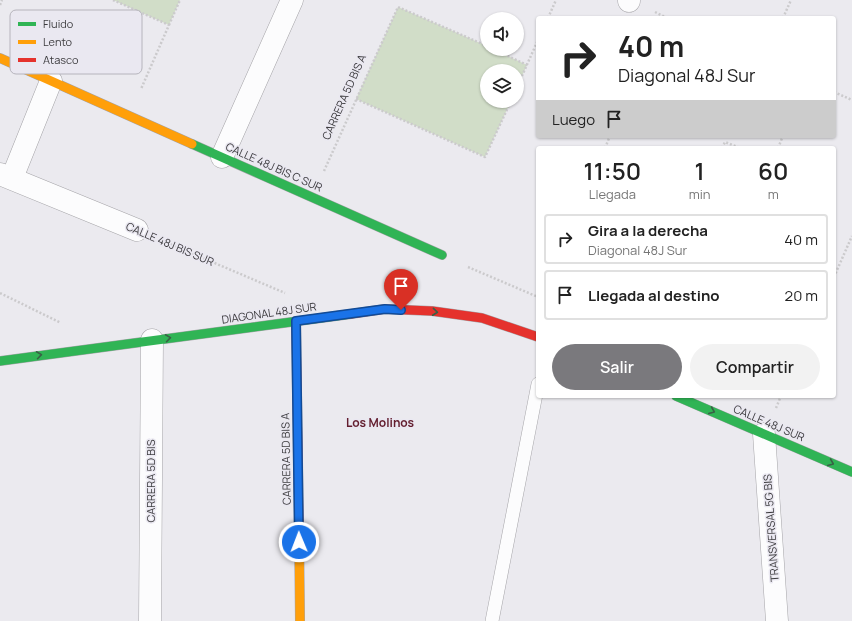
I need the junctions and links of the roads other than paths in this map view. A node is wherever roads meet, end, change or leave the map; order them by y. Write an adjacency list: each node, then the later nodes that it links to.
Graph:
1 (292, 0): 6 (street)
2 (0, 58): 3 (street, CALLE 48J BIS C SUR)
3 (10, 63)
4 (35, 74): 5 (street, CALLE 48J BIS C SUR)
5 (51, 81): 6 (street, CALLE 48J BIS C SUR); 7 (street)
6 (222, 157): 9 (street, CALLE 48J BIS C SUR)
7 (6, 176): 8 (street, CALLE 48J BIS SUR)
8 (137, 230)
9 (442, 255)
10 (296, 321): 11 (street, DIAGONAL 48J SUR, one-way to 11); 12 (street, DIAGONAL 48J SUR, one-way to 10); 19 (street, CARRERA 5D BIS A)
11 (536, 336)
12 (152, 340): 13 (street, DIAGONAL 48J SUR, one-way to 12); 18 (street, CARRERA 5D BIS)
13 (0, 361)
14 (536, 394): 20 (lane)
15 (681, 398): 16 (street, CALLE 48J SUR, one-way to 16)
16 (764, 434): 17 (street, CALLE 48J SUR, one-way to 17); 21 (street, TRANSVERSAL 5G BIS)
17 (852, 472)
18 (150, 621)
19 (300, 621)
20 (492, 621)
21 (777, 621)

